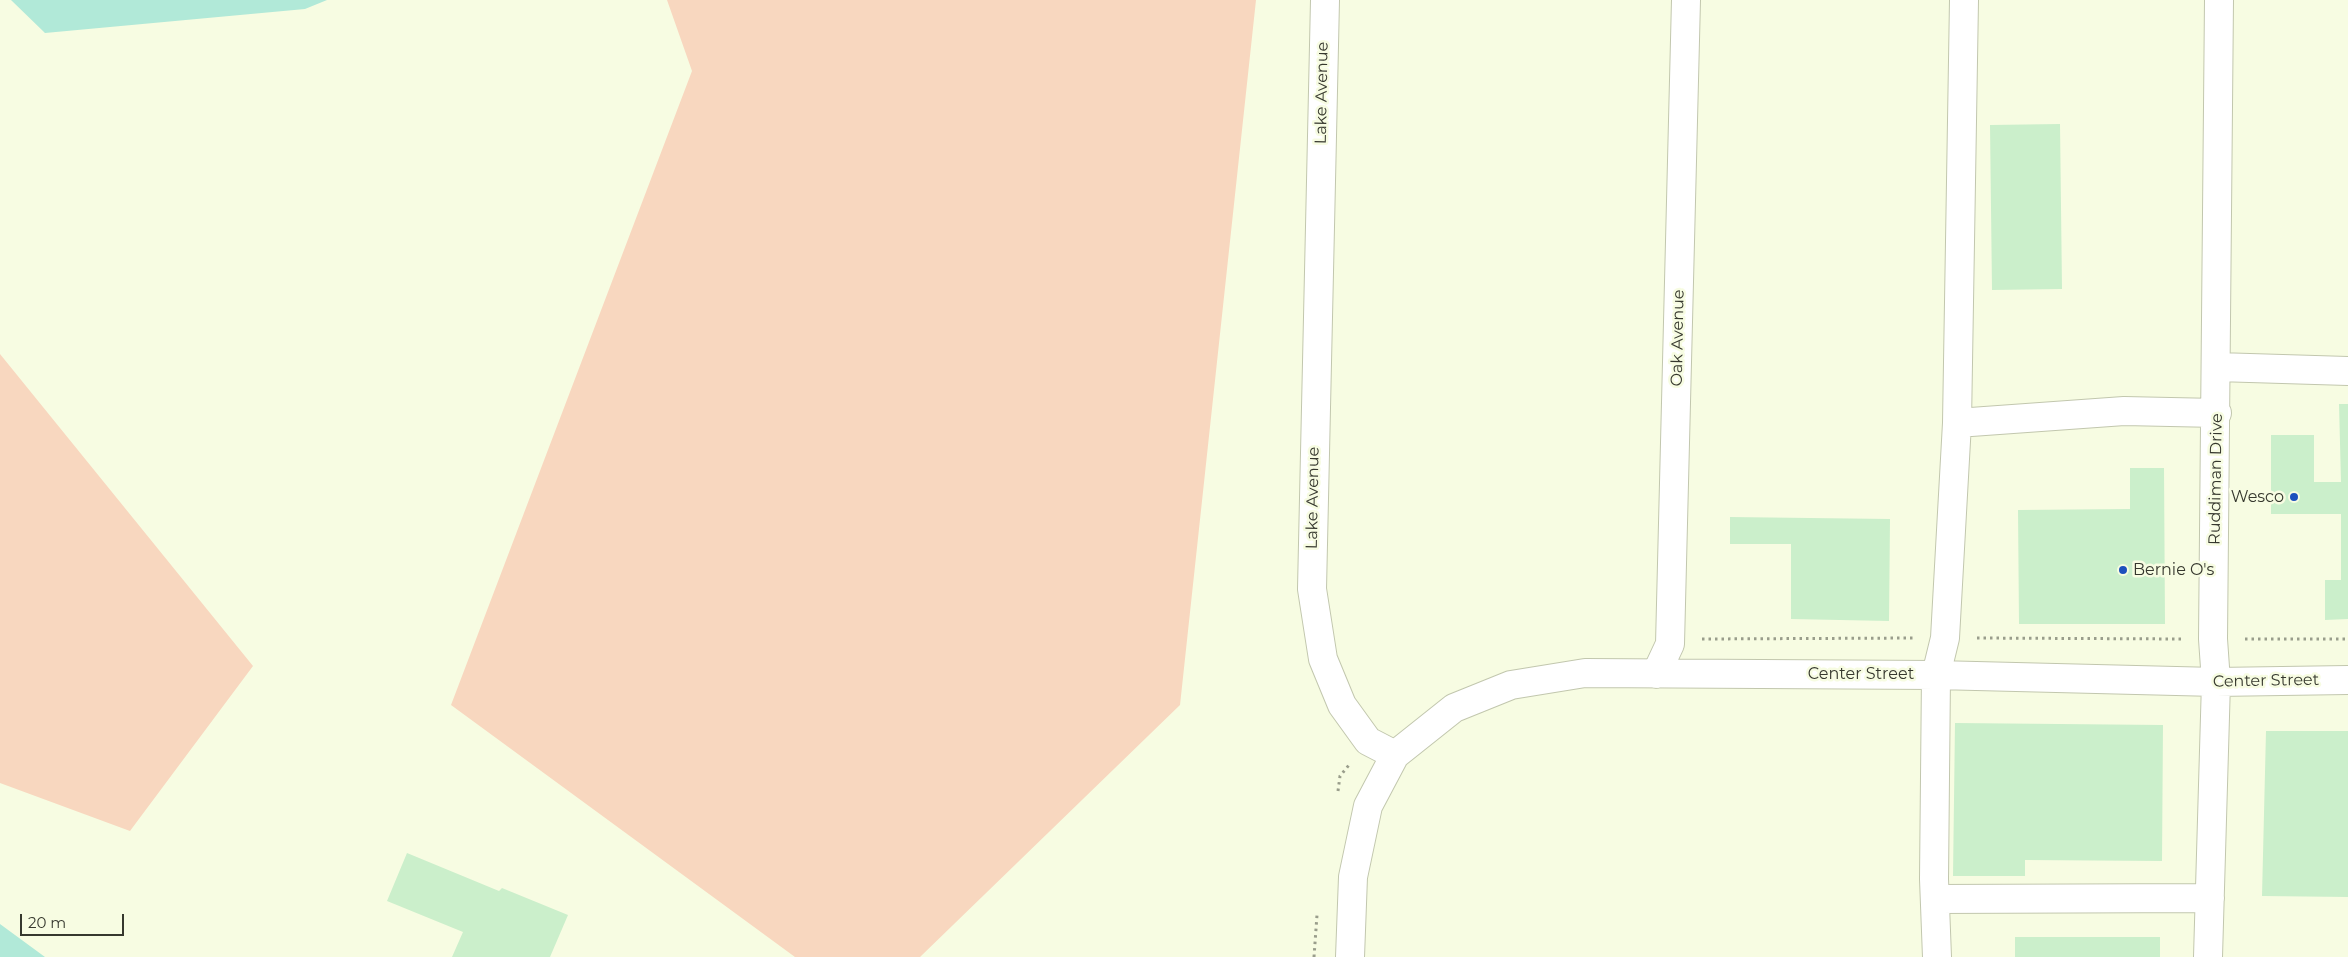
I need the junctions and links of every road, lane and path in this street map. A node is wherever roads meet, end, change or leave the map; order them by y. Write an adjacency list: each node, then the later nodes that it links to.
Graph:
1 (1324, 0): 15 (street, Lake Avenue)
2 (1686, 0): 11 (street, Oak Avenue)
3 (1964, 0): 8 (street)
4 (2219, 0): 5 (street, Ruddiman Drive)
5 (2217, 367): 6 (street); 7 (street, Ruddiman Drive)
6 (2348, 371)
7 (2217, 413): 8 (street); 9 (street, Ruddiman Drive)
8 (1957, 422): 12 (street)
9 (2213, 639): 10 (path); 14 (street, Ruddiman Drive)
10 (2348, 639)
11 (1656, 674): 12 (street, Center Street); 15 (street, Center Street)
12 (1936, 675): 14 (street, Center Street); 17 (street)
13 (2348, 680): 14 (street, Center Street)
14 (2216, 682): 16 (street, Ruddiman Drive)
15 (1395, 755): 18 (street)
16 (2210, 898): 17 (street); 20 (street, Ruddiman Drive)
17 (1936, 899): 19 (street)
18 (1350, 957)
19 (1937, 957)
20 (2208, 957)

